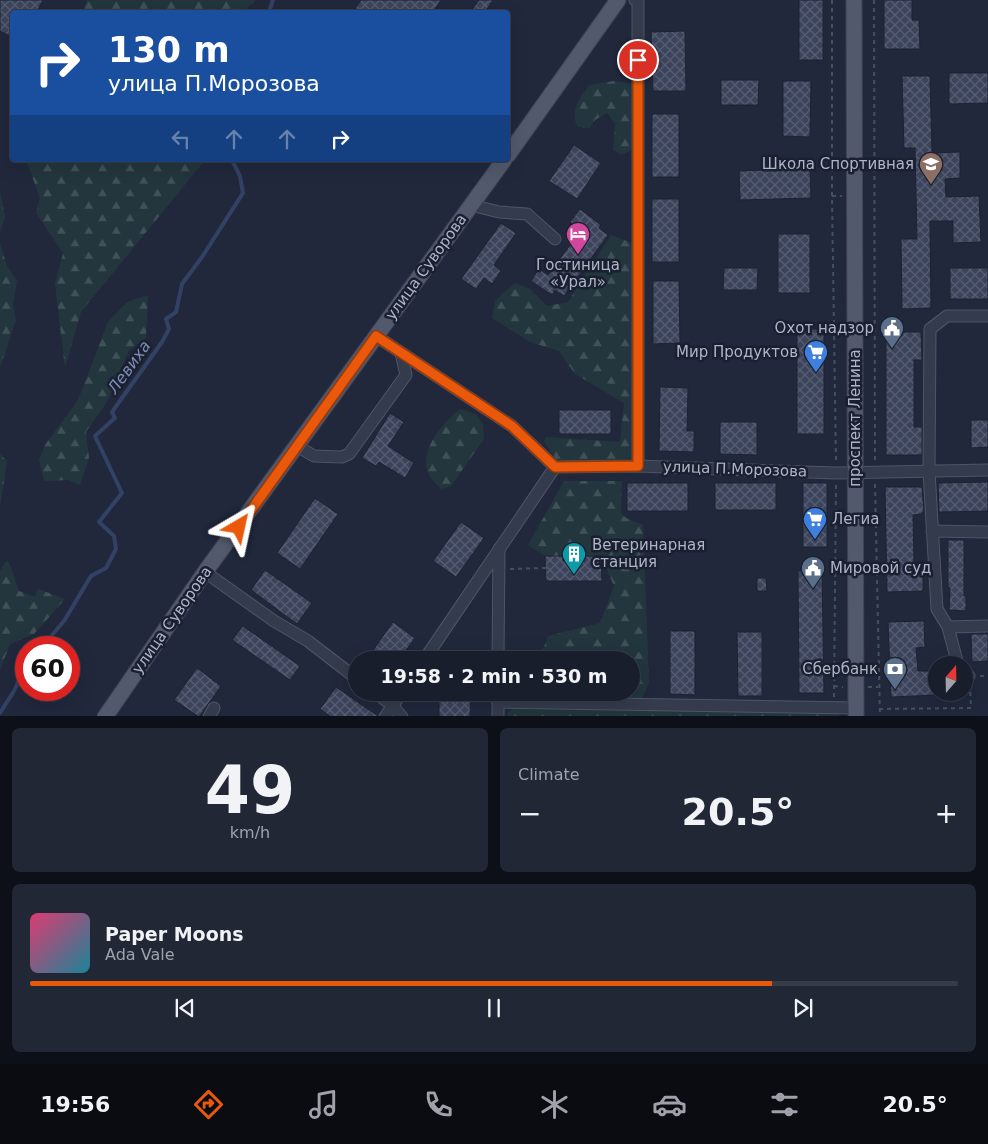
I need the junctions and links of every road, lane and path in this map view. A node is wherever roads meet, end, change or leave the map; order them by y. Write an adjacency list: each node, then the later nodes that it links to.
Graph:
1 (618, 0): 6 (main road)
2 (635, 0): 14 (street)
3 (832, 0): 18 (path)
4 (854, 0): 19 (main road, проспект Ленина)
5 (874, 0): 20 (path)
6 (510, 152)
7 (503, 162): 8 (main road, улица Суворова)
8 (471, 205): 9 (street); 11 (main road, улица Суворова)
9 (555, 239)
10 (988, 316): 17 (street)
11 (376, 336): 12 (street); 13 (main road, улица Суворова)
12 (401, 353): 13 (street); 15 (street)
13 (297, 446): 26 (main road, улица Суворова)
14 (638, 466): 15 (street, улица П.Морозова); 18 (street, улица П.Морозова)
15 (555, 467): 23 (street)
16 (988, 470): 17 (street, улица П.Морозова)
17 (929, 471): 20 (street, улица П.Морозова); 21 (street)
18 (836, 472): 19 (street, улица П.Морозова); 41 (path)
19 (855, 472): 20 (street, улица П.Морозова); 43 (main road, проспект Ленина)
20 (875, 472): 42 (path)
21 (932, 531): 22 (street); 28 (street)
22 (988, 532)
23 (499, 549): 25 (street); 29 (street)
24 (546, 568): 25 (path)
25 (499, 569): 30 (street)
26 (205, 572): 32 (street); 44 (main road, улица Суворова)
27 (988, 626): 28 (street)
28 (948, 627): 31 (street)
29 (430, 651)
30 (498, 651)
31 (956, 656)
32 (348, 672)
33 (973, 675): 34 (path)
34 (988, 676)
35 (387, 701): 40 (street)
36 (396, 701): 40 (street)
37 (498, 701): 47 (street)
38 (621, 701): 41 (street)
39 (970, 701): 42 (path)
40 (393, 706): 45 (street); 46 (street)
41 (835, 708): 43 (street)
42 (879, 709): 48 (path)
43 (856, 712)
44 (105, 716)
45 (385, 716)
46 (402, 716)
47 (498, 716)
48 (880, 716)

